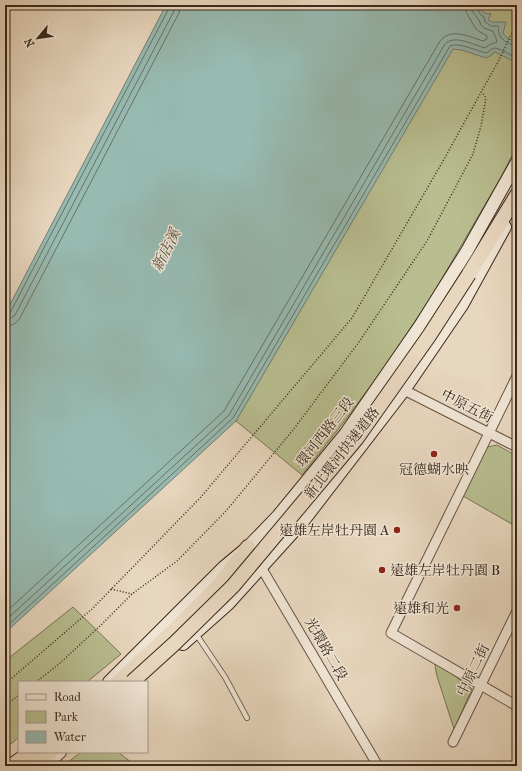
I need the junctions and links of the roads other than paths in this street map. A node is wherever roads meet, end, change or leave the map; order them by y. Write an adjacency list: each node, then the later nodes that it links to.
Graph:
1 (517, 162): 8 (main road, 環河西路三段)
2 (517, 195): 14 (highway, 新北環河快速道路, bridge)
3 (517, 202): 5 (main road)
4 (517, 376): 6 (street)
5 (404, 390): 6 (street, 中原五街); 9 (main road)
6 (488, 433): 7 (street, 中原五街); 16 (street)
7 (517, 447)
8 (248, 547): 9 (street, 光環路二段); 12 (main road, 環河西路三段); 13 (highway)
9 (262, 568): 11 (main road); 28 (street, 光環路二段)
10 (517, 611): 16 (street, 中原二街)
11 (195, 633): 15 (main road); 18 (lane)
12 (110, 681)
13 (119, 681)
14 (133, 681)
15 (141, 681)
16 (481, 685): 17 (street); 19 (street, 中原二街)
17 (517, 706)
18 (247, 718)
19 (453, 742)
20 (30, 753): 24 (highway)
21 (34, 753): 25 (main road)
22 (50, 753): 26 (highway)
23 (59, 753): 27 (main road)
24 (11, 766)
25 (21, 766)
26 (33, 766)
27 (45, 766)
28 (378, 766)

